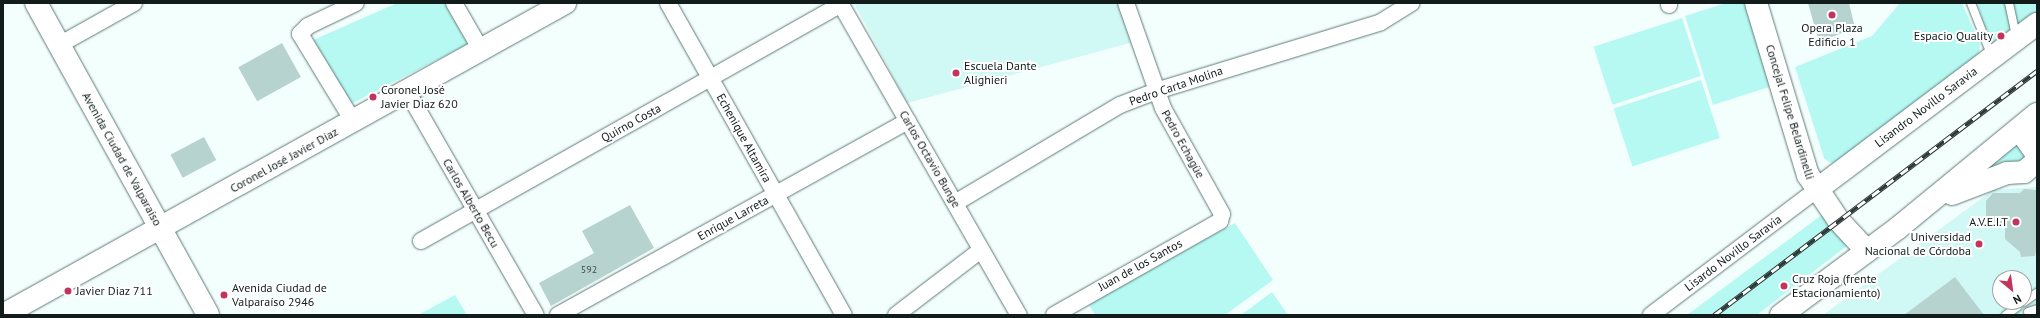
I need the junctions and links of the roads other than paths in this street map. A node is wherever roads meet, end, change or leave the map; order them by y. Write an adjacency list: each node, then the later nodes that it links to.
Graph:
1 (36, 3): 15 (main road, Avenida Ciudad de Valparaíso)
2 (134, 3): 15 (street)
3 (356, 3): 22 (street)
4 (454, 3): 16 (street)
5 (565, 3): 16 (main road, Coronel José Javier Díaz)
6 (668, 3): 18 (street, Echenique Altamira)
7 (840, 3): 18 (street, Quirno Costa); 23 (street, Carlos Octavio Bunge)
8 (1126, 3): 20 (street, Pedro Echagüe)
9 (1411, 3): 20 (street, Pedro Carta Molina)
10 (1756, 3): 26 (main road, Concejal Felipe Belardinelli)
11 (1970, 3): 17 (lane)
12 (2009, 3): 14 (lane)
13 (2037, 24): 14 (main road, Lisandro Novillo Saravia)
14 (2016, 40): 17 (main road, Lisandro Novillo Saravia)
15 (59, 45): 32 (main road, Avenida Ciudad de Valparaíso)
16 (481, 50): 19 (main road, Coronel José Javier Díaz)
17 (1993, 58): 26 (main road, Lisandro Novillo Saravia)
18 (710, 78): 27 (street, Echenique Altamira); 29 (street, Quirno Costa)
19 (407, 91): 22 (main road, Coronel José Javier Díaz); 29 (street, Carlos Alberto Becu)
20 (1156, 91): 28 (street, Pedro Carta Molina); 30 (street, Pedro Echagüe)
21 (2033, 118): 24 (main road); 31 (main road)
22 (353, 121): 32 (main road, Coronel José Javier Díaz)
23 (908, 121): 27 (street, Enrique Larreta); 28 (street, Carlos Octavio Bunge)
24 (2037, 155)
25 (2033, 171): 31 (main road)
26 (1815, 191): 35 (main road, Concejal Felipe Belardinelli); 46 (street, Lisardo Novillo Saravia)
27 (775, 195): 41 (street, Enrique Larreta); 42 (street, Echenique Altamira)
28 (955, 203): 34 (street, Carlos Octavio Bunge)
29 (476, 210): 33 (street, Quirno Costa); 40 (street, Carlos Alberto Becu)
30 (1222, 214): 45 (street, Juan de los Santos)
31 (1898, 228): 35 (main road)
32 (160, 229): 38 (main road, Coronel José Javier Díaz); 39 (main road, Avenida Ciudad de Valparaíso)
33 (421, 241)
34 (981, 250): 43 (street); 44 (street, Carlos Octavio Bunge)
35 (1868, 251): 47 (main road)
36 (2037, 309): 37 (lane)
37 (2028, 312)
38 (3, 314)
39 (208, 315)
40 (536, 315)
41 (558, 315)
42 (844, 315)
43 (896, 315)
44 (1019, 315)
45 (1054, 315)
46 (1651, 315)
47 (1781, 315)

